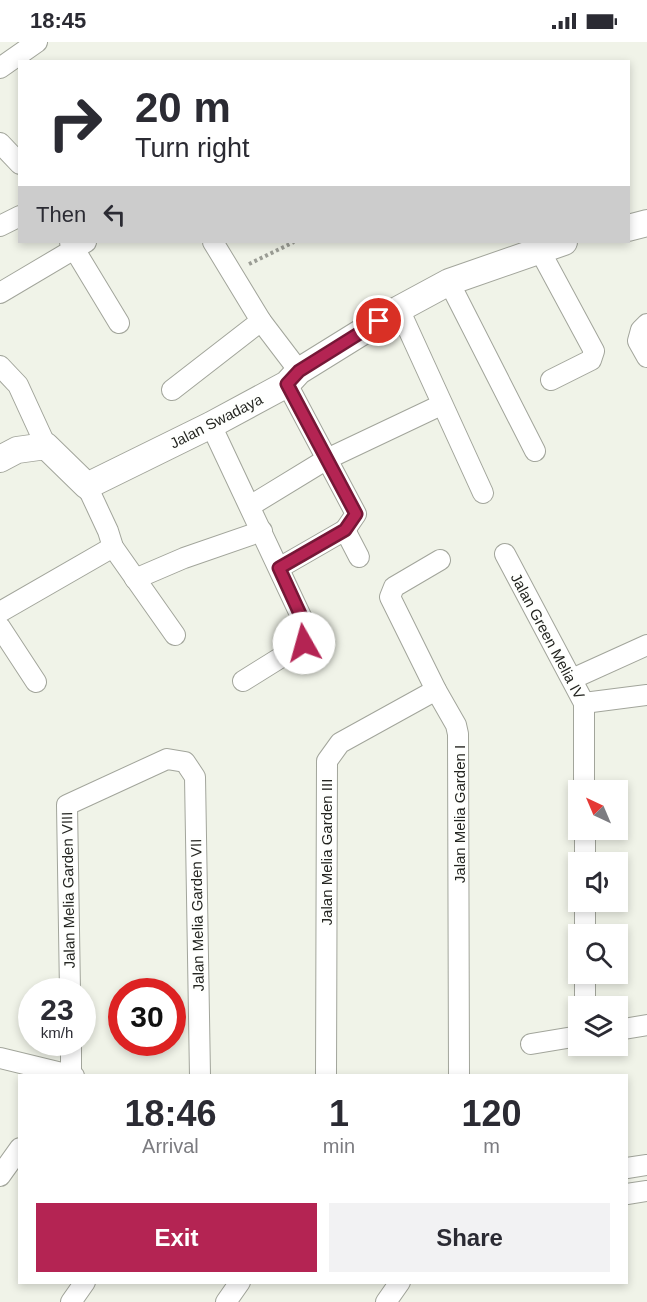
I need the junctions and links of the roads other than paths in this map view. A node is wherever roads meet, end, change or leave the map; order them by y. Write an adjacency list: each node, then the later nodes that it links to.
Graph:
1 (37, 42): 2 (street)
2 (0, 68)
3 (0, 143): 4 (street)
4 (18, 162)
5 (18, 217): 7 (street)
6 (647, 223): 8 (street)
7 (0, 226)
8 (630, 227)
9 (214, 243): 16 (street)
10 (560, 243): 12 (street, Jalan Swadaya)
11 (77, 244): 14 (street); 17 (street)
12 (539, 249): 13 (street, Jalan Swadaya); 22 (street)
13 (449, 282): 15 (street, Jalan Swadaya); 27 (street)
14 (0, 293)
15 (399, 309): 21 (street, Jalan Swadaya); 24 (street)
16 (261, 321): 21 (street); 23 (street)
17 (119, 323)
18 (643, 329): 19 (street)
19 (647, 357)
20 (0, 366): 26 (street)
21 (293, 378): 25 (street, Jalan Swadaya); 29 (street)
22 (550, 380)
23 (172, 390)
24 (441, 405): 29 (street); 31 (street)
25 (211, 425): 30 (street, Jalan Swadaya); 32 (street)
26 (46, 446): 28 (street); 30 (street)
27 (535, 451)
28 (0, 459)
29 (327, 459): 32 (street); 33 (street)
30 (87, 486): 35 (street)
31 (483, 493)
32 (250, 506): 34 (street)
33 (345, 530): 37 (street); 39 (street)
34 (262, 531): 39 (street); 40 (street)
35 (113, 547): 40 (street); 41 (street)
36 (505, 554): 45 (street, Jalan Green Melia IV)
37 (359, 557)
38 (440, 560): 48 (street, Jalan Melia Garden I)
39 (279, 568): 46 (street)
40 (135, 579): 43 (street)
41 (0, 612)
42 (0, 627): 47 (street)
43 (175, 635)
44 (647, 645): 45 (street)
45 (572, 679): 50 (street, Jalan Green Melia IV)
46 (243, 681)
47 (36, 682)
48 (436, 690): 63 (street, Jalan Melia Garden III); 64 (street, Jalan Melia Garden I)
49 (647, 695): 50 (street)
50 (584, 703): 52 (street, Jalan Green Melia IV)
51 (180, 762): 53 (street, Jalan Melia Garden VIII); 62 (street, Jalan Melia Garden VII)
52 (585, 780)
53 (70, 978)
54 (647, 1025): 55 (street)
55 (628, 1028)
56 (568, 1038): 57 (street)
57 (531, 1044)
58 (71, 1056): 61 (street)
59 (0, 1058): 60 (street)
60 (68, 1074)
61 (72, 1074)
62 (200, 1074)
63 (326, 1074)
64 (459, 1074)
65 (18, 1151): 68 (street)
66 (647, 1166): 67 (street)
67 (628, 1168)
68 (0, 1176)
69 (647, 1191): 70 (street)
70 (628, 1194)
71 (84, 1284): 74 (street)
72 (239, 1284): 75 (street)
73 (399, 1284): 76 (street)
74 (71, 1302)
75 (226, 1302)
76 (386, 1302)

